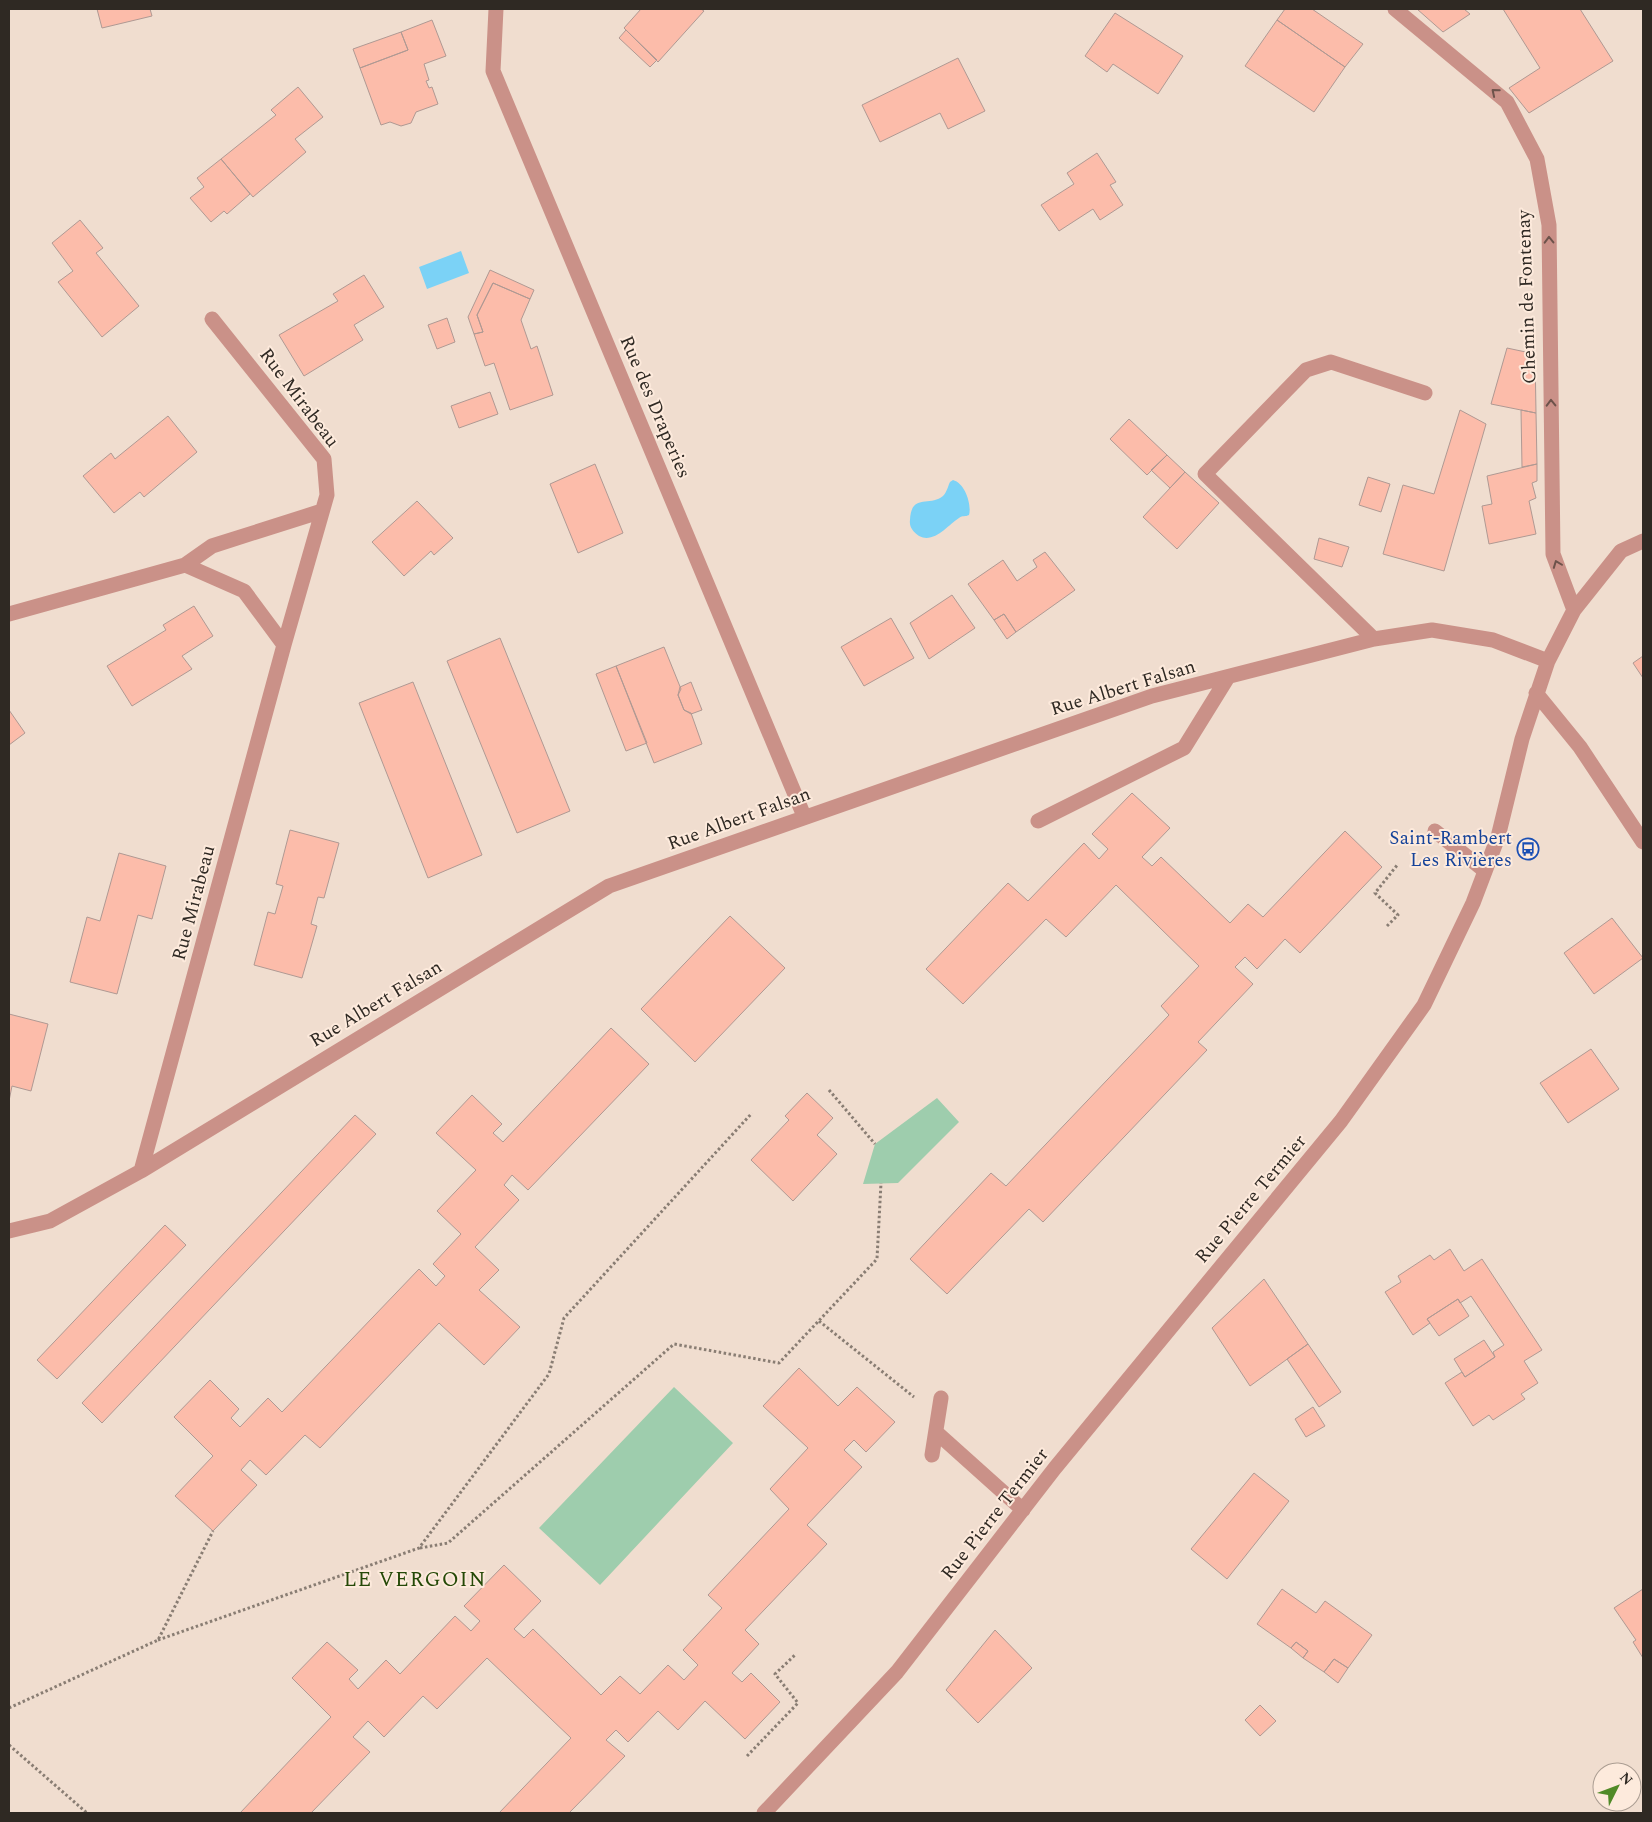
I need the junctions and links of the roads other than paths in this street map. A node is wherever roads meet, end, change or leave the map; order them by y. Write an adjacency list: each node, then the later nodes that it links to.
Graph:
1 (496, 9): 15 (street, Rue des Draperies)
2 (1395, 9): 8 (street, Chemin de Fontenay, one-way to 2)
3 (212, 319): 5 (street, Rue Mirabeau)
4 (1425, 393): 10 (street)
5 (322, 511): 7 (street); 11 (street, Rue Mirabeau)
6 (1643, 541): 8 (street, Rue Pierre Termier)
7 (185, 564): 9 (street); 11 (street)
8 (1574, 610): 12 (street, Rue Pierre Termier)
9 (9, 614)
10 (1374, 638): 12 (street, Rue Albert Falsan); 13 (street, Rue Albert Falsan)
11 (284, 645): 20 (street, Rue Mirabeau)
12 (1548, 661): 14 (street, Rue Pierre Termier)
13 (1228, 677): 15 (street, Rue Albert Falsan); 16 (street)
14 (1536, 694): 18 (street); 19 (street, Rue Pierre Termier)
15 (804, 816): 20 (street, Rue Albert Falsan)
16 (1038, 820)
17 (1434, 831): 19 (street)
18 (1643, 842)
19 (1485, 871): 25 (street, Rue Pierre Termier)
20 (141, 1171): 21 (street, Rue Albert Falsan)
21 (9, 1231)
22 (940, 1398): 23 (street)
23 (936, 1432): 24 (street); 25 (street)
24 (932, 1455)
25 (1022, 1510): 26 (street, Rue Pierre Termier)
26 (764, 1813)

